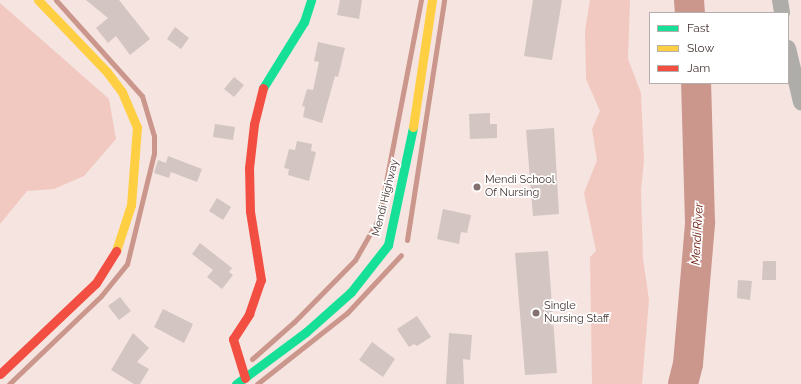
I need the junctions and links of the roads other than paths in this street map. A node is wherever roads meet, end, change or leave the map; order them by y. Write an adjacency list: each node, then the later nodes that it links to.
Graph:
1 (38, 0): 8 (street)
2 (311, 0): 9 (street)
3 (432, 0): 9 (street, Mendi Highway)
4 (780, 0): 5 (street)
5 (782, 12)
6 (789, 52): 7 (street)
7 (801, 102)
8 (0, 374)
9 (245, 378): 10 (street, Mendi Highway)
10 (236, 384)

